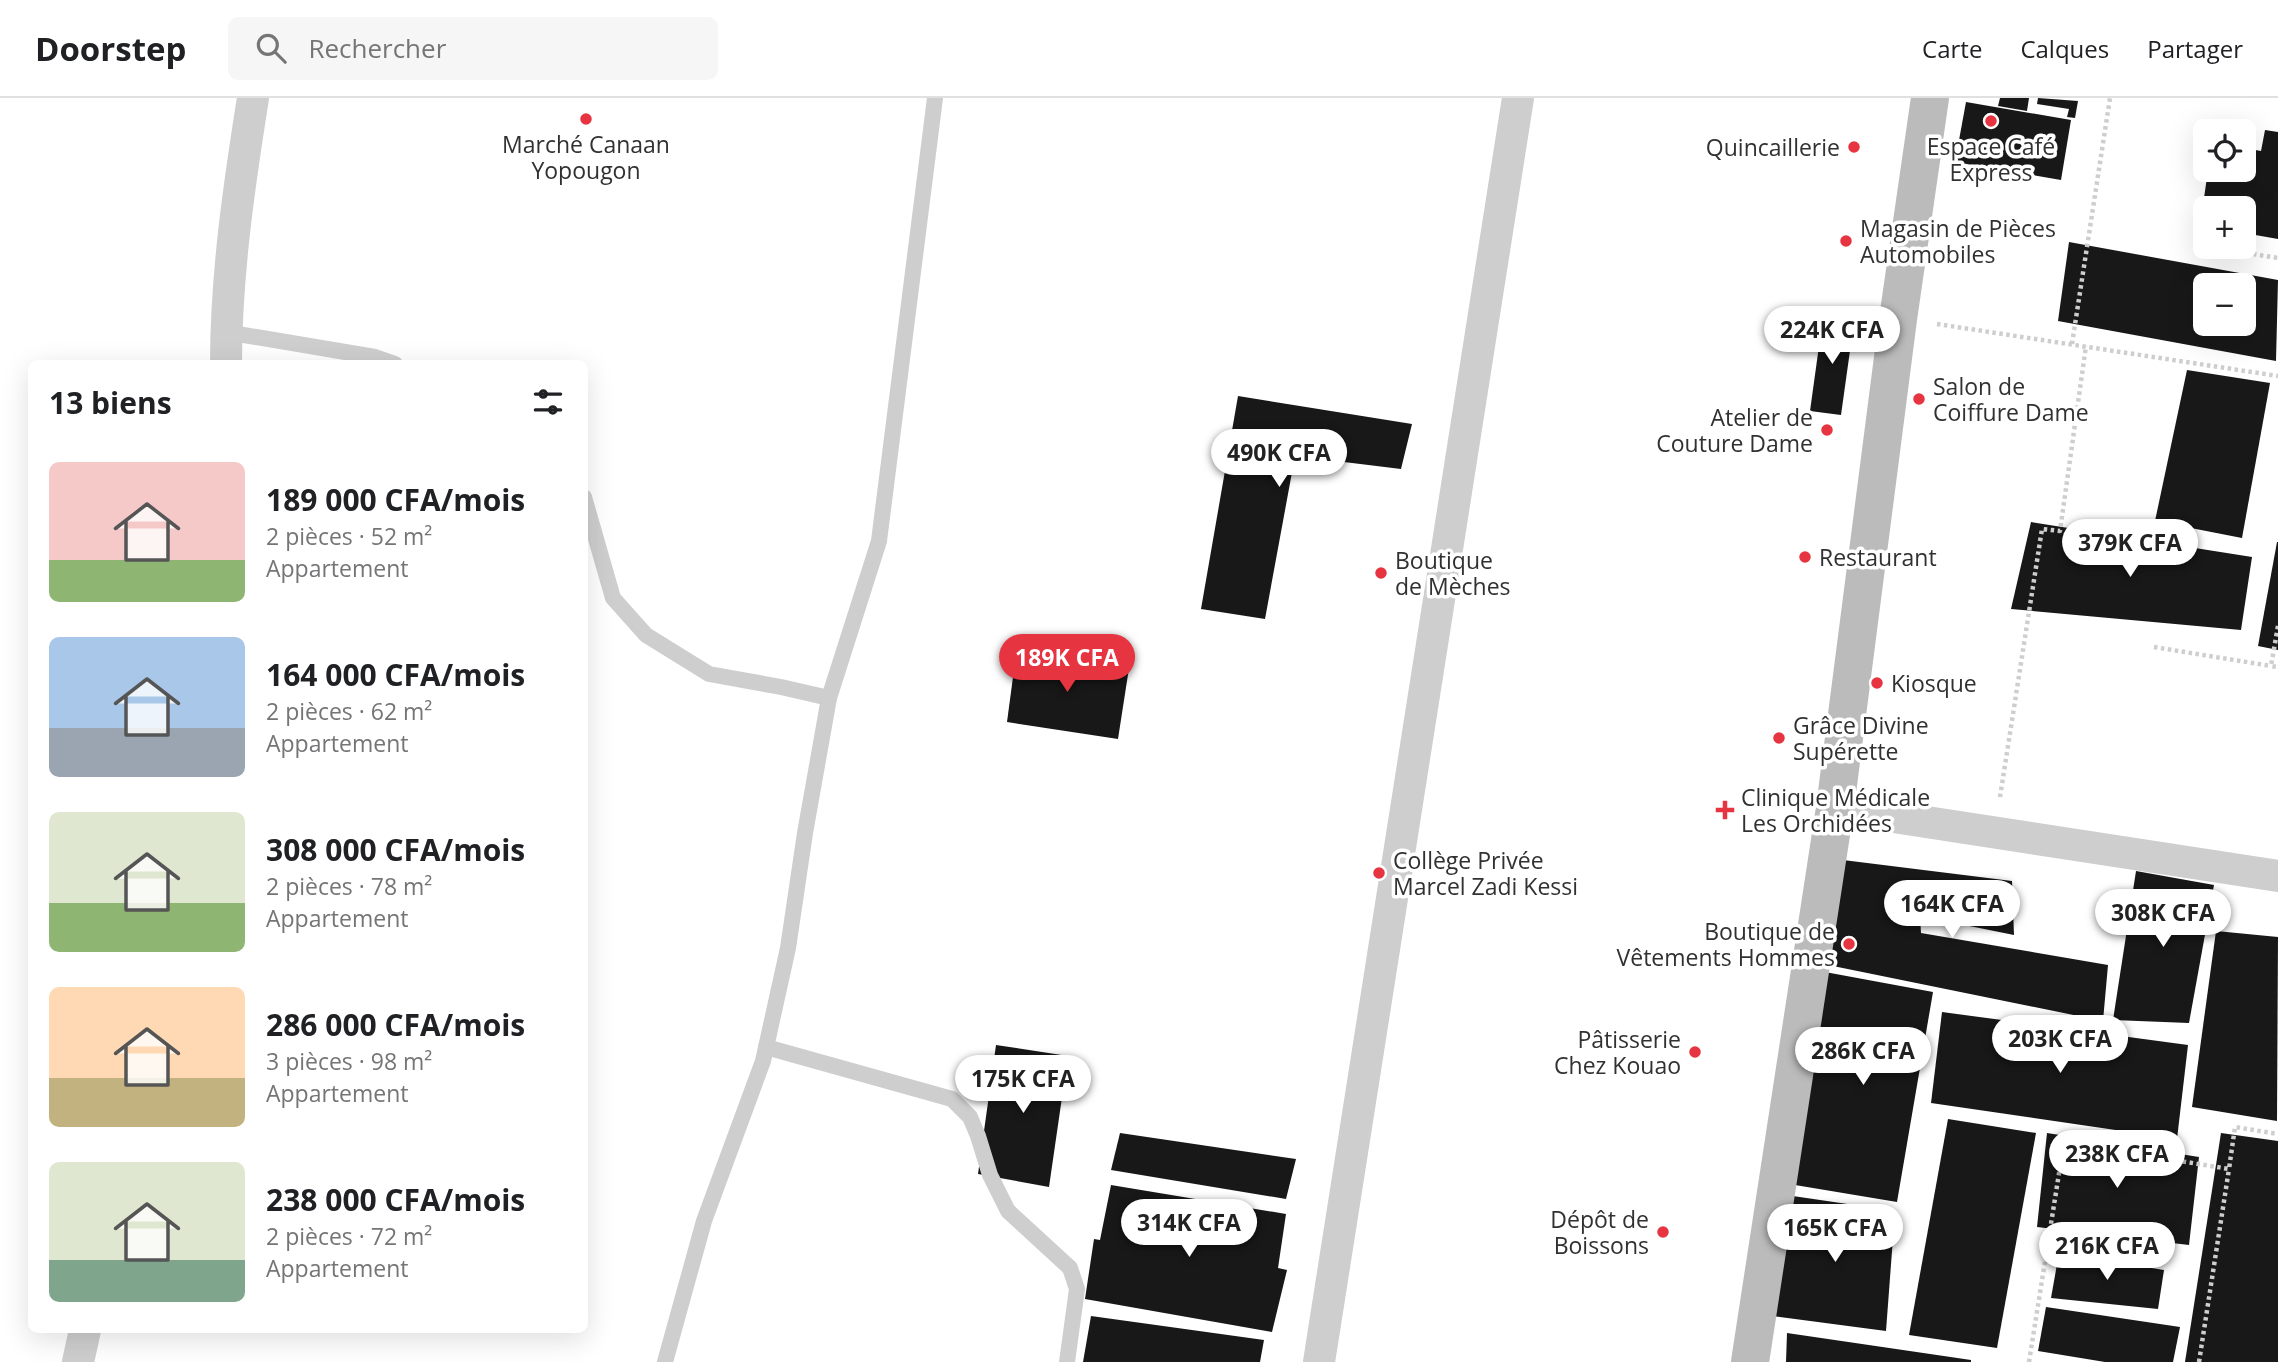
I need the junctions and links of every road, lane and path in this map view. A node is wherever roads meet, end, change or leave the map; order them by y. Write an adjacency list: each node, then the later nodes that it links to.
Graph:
1 (253, 98): 9 (street)
2 (935, 98): 20 (lane)
3 (1518, 98): 31 (street)
4 (1930, 98): 8 (street)
5 (2110, 98): 10 (path)
6 (2256, 254): 7 (path)
7 (2278, 258)
8 (1898, 319): 10 (path); 21 (street)
9 (226, 332): 12 (street); 13 (lane)
10 (2072, 344): 11 (path)
11 (2086, 346): 14 (path); 22 (path)
12 (226, 360)
13 (384, 360)
14 (2278, 376)
15 (588, 511): 20 (lane)
16 (2278, 626): 18 (path)
17 (2154, 647): 18 (path)
18 (2271, 666): 19 (path)
19 (2278, 667)
20 (829, 698): 24 (lane)
21 (1835, 808): 22 (street); 32 (street)
22 (1995, 832): 23 (street)
23 (2278, 876)
24 (766, 1047): 29 (lane); 30 (lane)
25 (2278, 1134): 26 (path)
26 (2229, 1169): 33 (path); 34 (path)
27 (84, 1333): 28 (street)
28 (78, 1362)
29 (665, 1362)
30 (1067, 1362)
31 (1318, 1362)
32 (1750, 1362)
33 (2029, 1362)
34 (2199, 1362)

